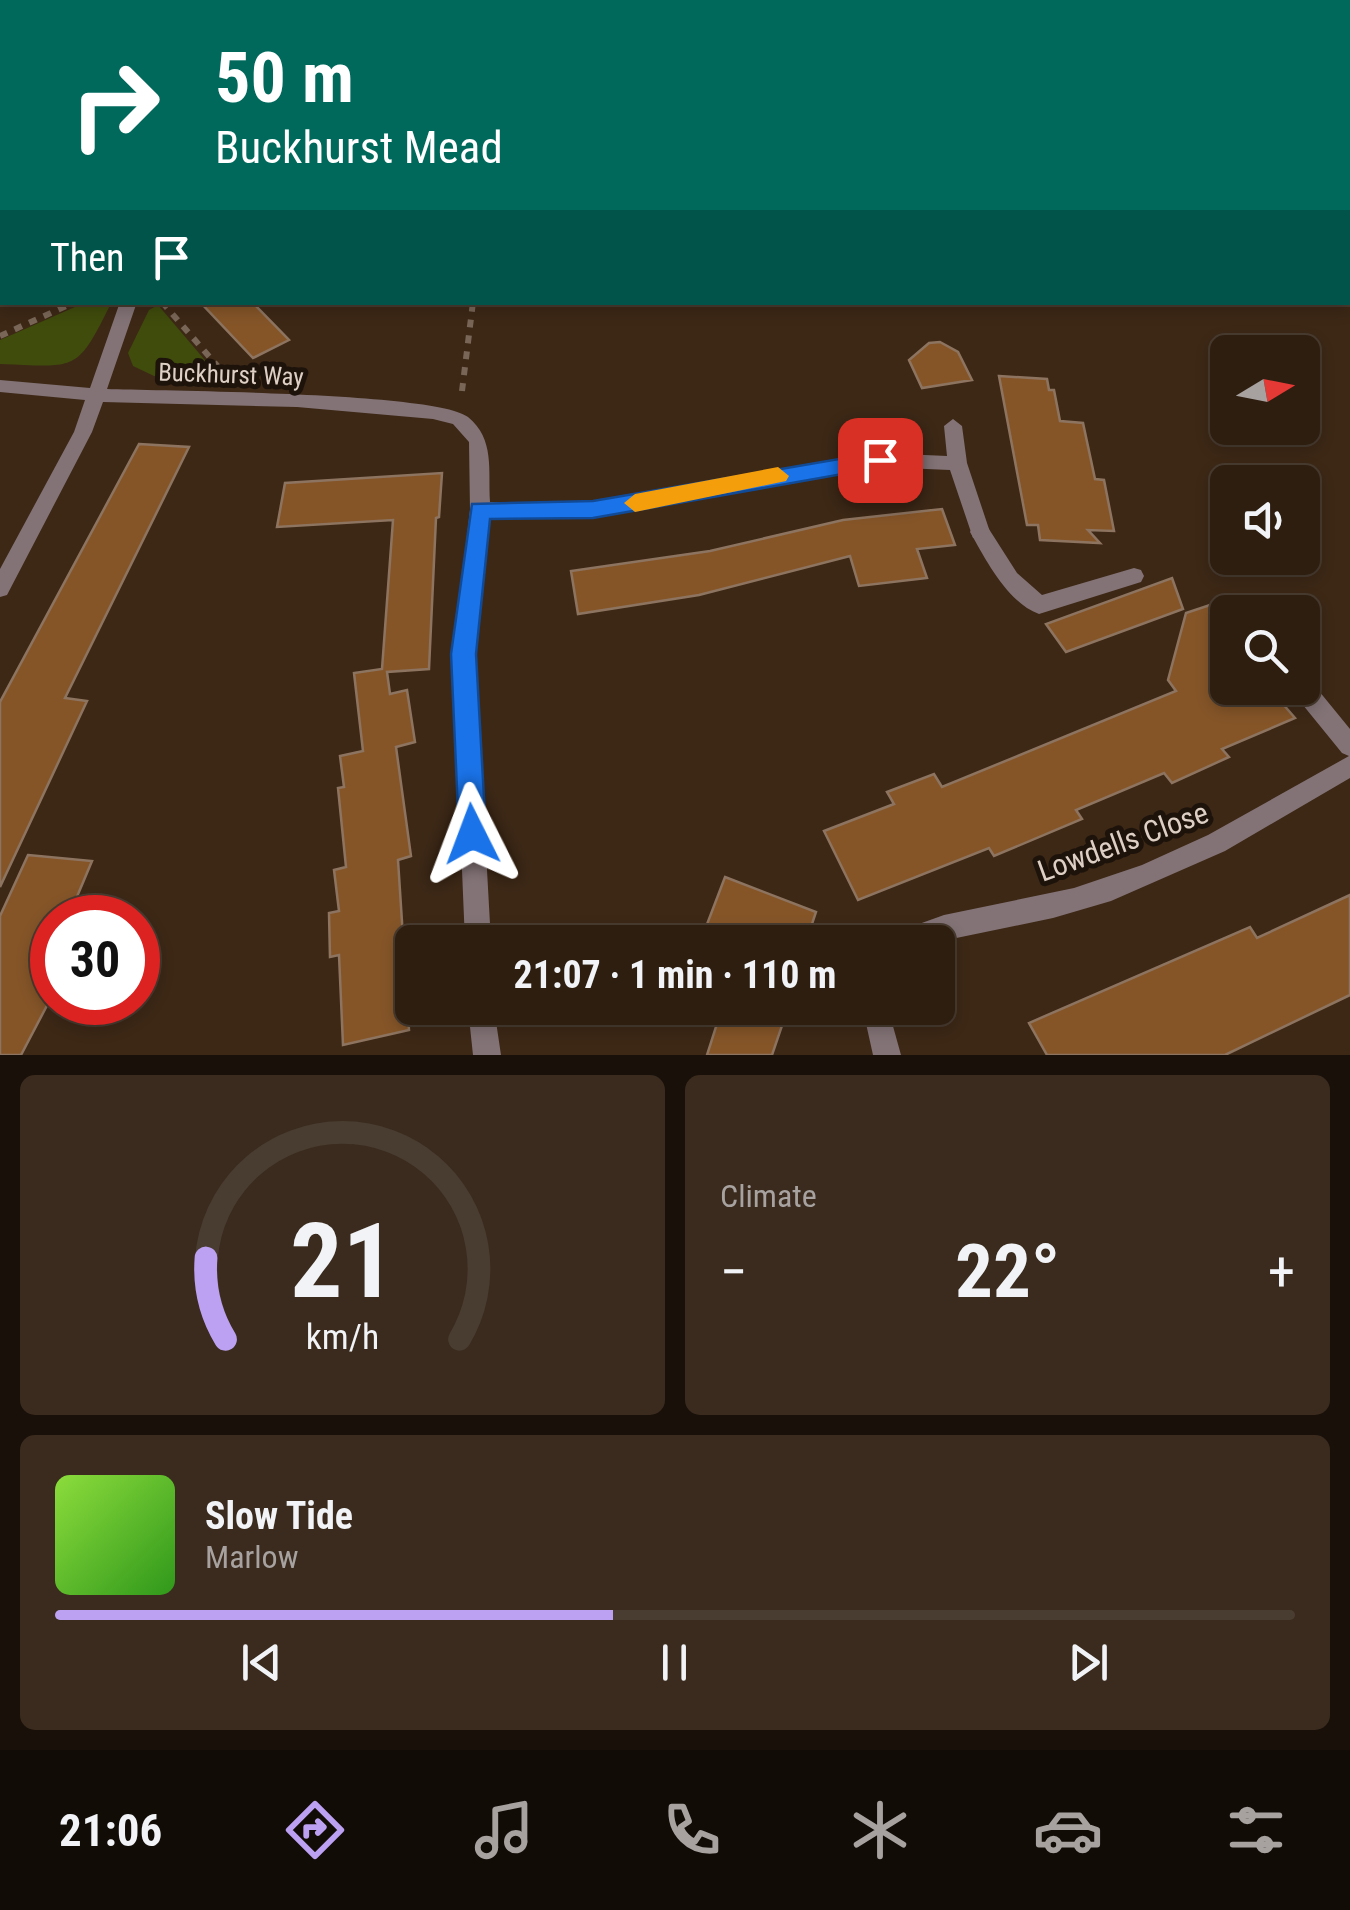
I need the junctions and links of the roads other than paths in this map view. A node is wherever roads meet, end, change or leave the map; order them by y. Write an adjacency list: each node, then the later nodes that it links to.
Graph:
1 (128, 305): 3 (street)
2 (0, 386): 3 (street, Buckhurst Way)
3 (97, 394): 6 (street, Buckhurst Way); 8 (street)
4 (953, 426): 5 (street)
5 (957, 463): 6 (street); 7 (street)
6 (480, 510): 12 (street)
7 (1134, 576)
8 (0, 589)
9 (1317, 705): 10 (street)
10 (1350, 746)
11 (1350, 766): 13 (street, Lowdells Close)
12 (477, 925)
13 (952, 925)
14 (484, 1025): 16 (street)
15 (879, 1025): 17 (street)
16 (487, 1055)
17 (886, 1055)

